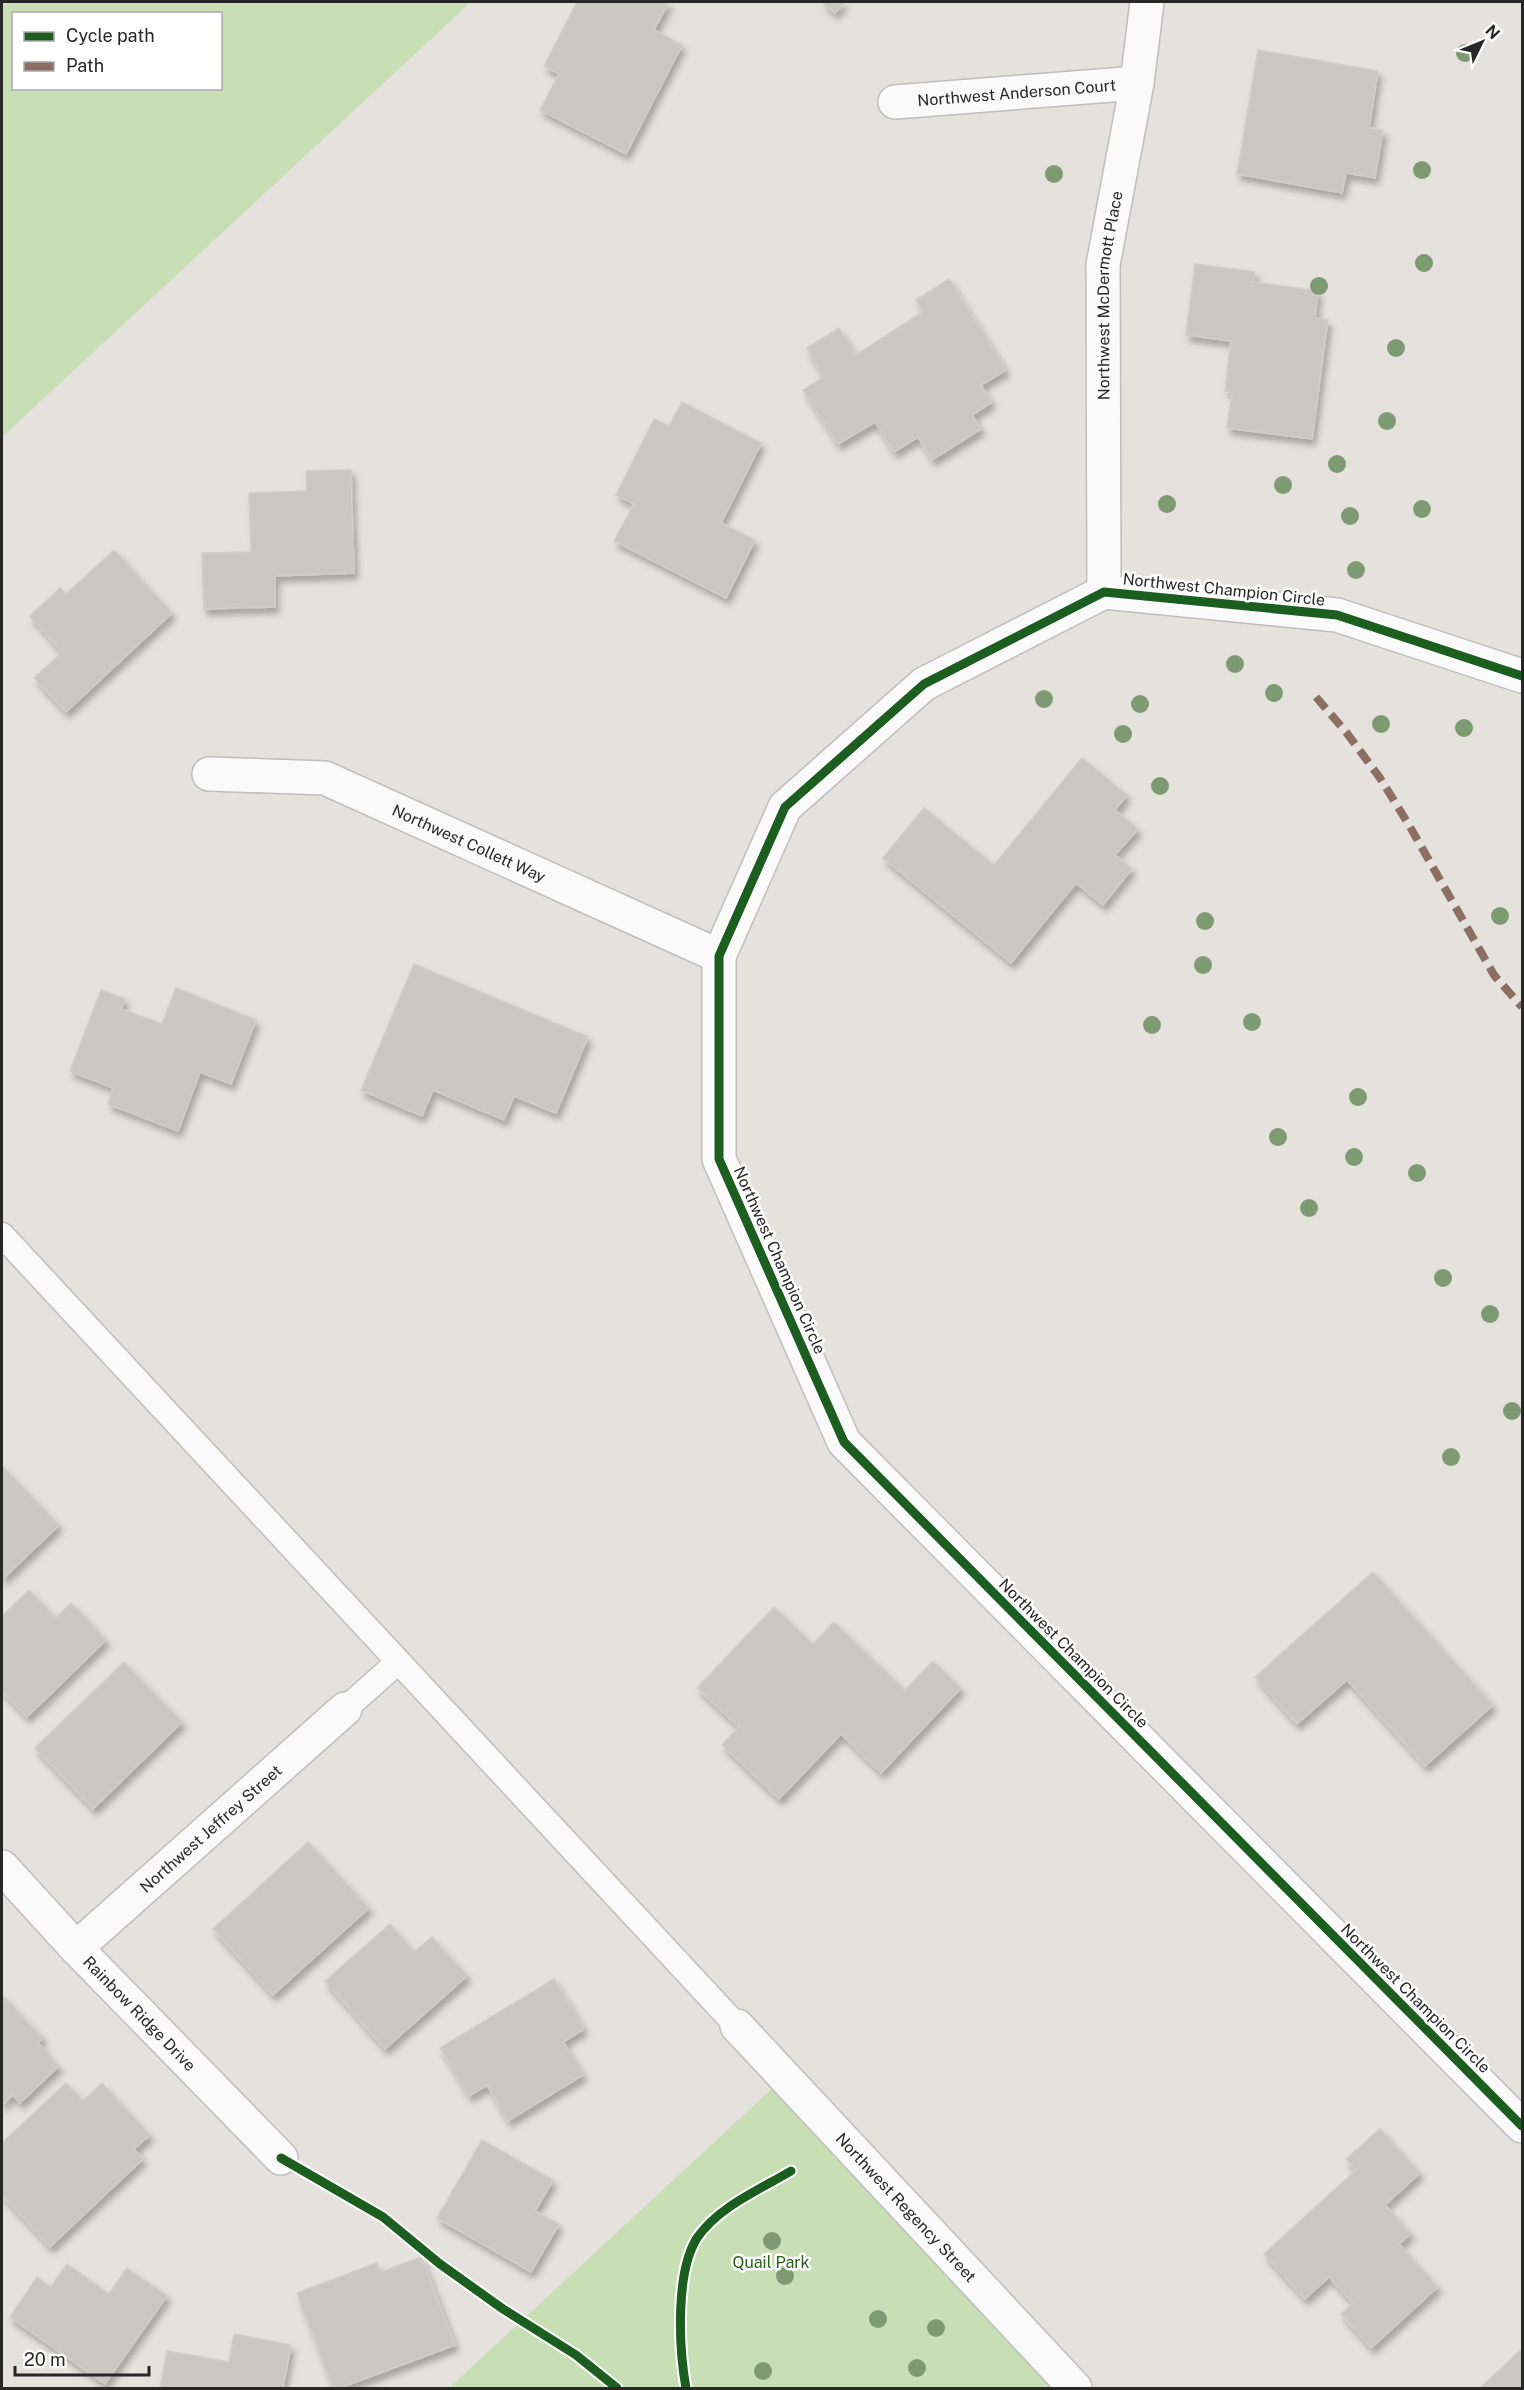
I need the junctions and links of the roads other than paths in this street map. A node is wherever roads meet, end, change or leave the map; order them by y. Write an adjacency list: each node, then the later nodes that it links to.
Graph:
1 (1148, 2): 2 (street, Northwest McDermott Place)
2 (1137, 83): 3 (street, Northwest Anderson Court); 4 (street, Northwest McDermott Place)
3 (895, 102)
4 (1104, 592): 5 (street, Northwest Champion Circle); 7 (street, Northwest Champion Circle)
5 (1522, 676)
6 (209, 774): 7 (street, Northwest Collett Way)
7 (719, 956): 14 (street, Northwest Champion Circle)
8 (2, 1235): 9 (lane)
9 (398, 1662): 10 (lane); 13 (lane)
10 (345, 1709): 12 (street, Northwest Jeffrey Street)
11 (2, 1867): 12 (street, Rainbow Ridge Drive)
12 (76, 1948): 15 (street, Rainbow Ridge Drive)
13 (737, 2026): 16 (street, Northwest Regency Street)
14 (1522, 2126)
15 (282, 2158)
16 (1075, 2388)

